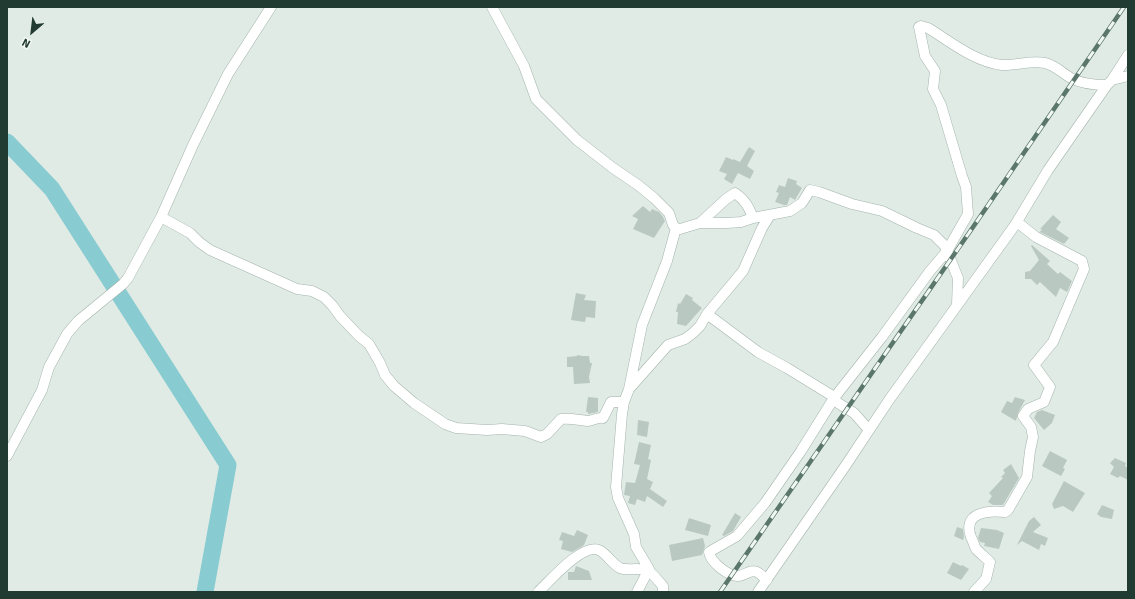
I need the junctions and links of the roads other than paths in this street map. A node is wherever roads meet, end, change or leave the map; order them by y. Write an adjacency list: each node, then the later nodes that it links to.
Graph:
1 (271, 7): 7 (street)
2 (492, 7): 11 (street)
3 (1128, 55): 5 (street)
4 (1128, 76): 5 (street)
5 (1109, 82): 9 (street); 12 (street)
6 (770, 215): 8 (street); 12 (street); 14 (street)
7 (161, 216): 17 (street); 19 (street)
8 (753, 218): 10 (street); 10 (street)
9 (1017, 222): 13 (street); 26 (street)
10 (700, 223): 11 (street)
11 (676, 228): 15 (street)
12 (947, 251): 13 (street); 16 (street)
13 (957, 305): 18 (street)
14 (707, 314): 15 (street); 16 (street)
15 (629, 389): 17 (street)
16 (834, 398): 18 (street); 21 (street)
17 (624, 402): 20 (street)
18 (869, 430): 21 (street)
19 (7, 456)
20 (648, 571): 22 (street); 23 (street); 24 (street)
21 (767, 580): 25 (street)
22 (538, 592)
23 (636, 592)
24 (663, 592)
25 (758, 592)
26 (974, 592)

